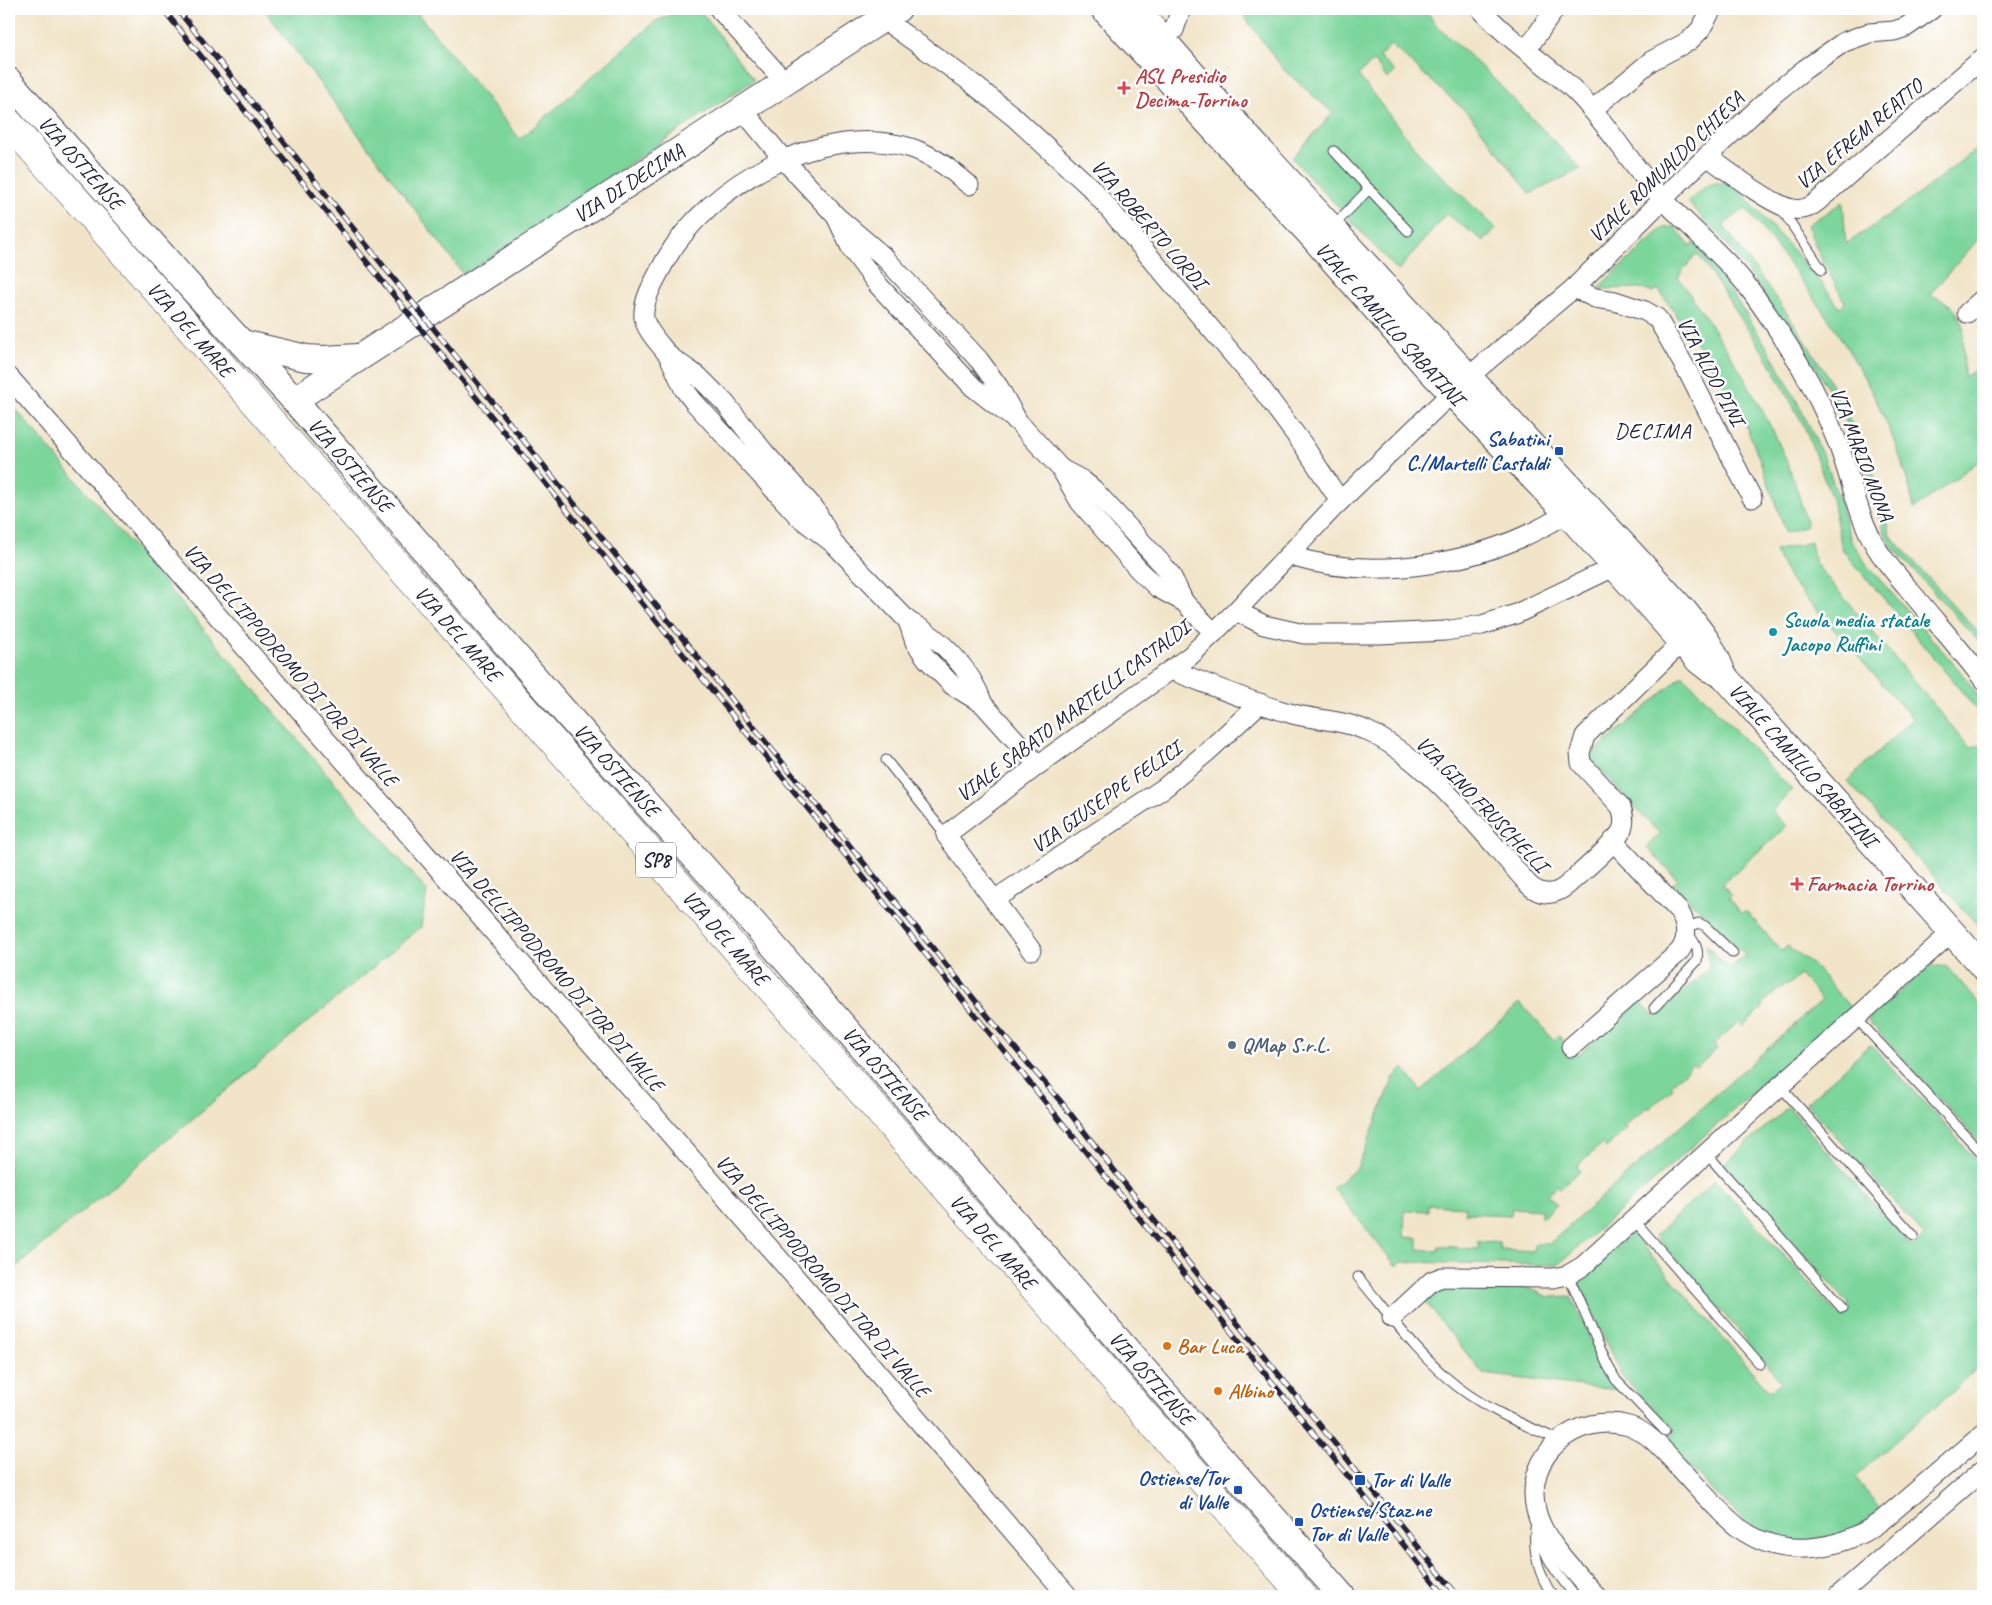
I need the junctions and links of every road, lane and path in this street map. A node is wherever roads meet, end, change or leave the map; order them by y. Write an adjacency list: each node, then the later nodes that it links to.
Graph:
1 (719, 9): 14 (street)
2 (1104, 9): 34 (street, VIALE CAMILLO SABATINI)
3 (1136, 9): 25 (street, VIALE CAMILLO SABATINI)
4 (1181, 9): 10 (street)
5 (1481, 9): 11 (street, VIA MARIO MONA)
6 (1555, 9): 11 (street)
7 (1712, 9): 16 (street)
8 (1932, 9): 19 (street, VIALE ROMUALDO CHIESA)
9 (890, 14): 14 (street, VIA DI DECIMA); 37 (street, VIA ROBERTO LORDI)
10 (1174, 30)
11 (1527, 49): 16 (street, VIA MARIO MONA)
12 (1983, 58): 24 (street, VIA EFREM REATTO)
13 (9, 81): 31 (street, VIA OSTIENSE)
14 (784, 81): 15 (street, VIA DI DECIMA)
15 (742, 110): 20 (street); 32 (street, VIA DI DECIMA)
16 (1592, 110): 23 (street, VIA MARIO MONA)
17 (9, 123): 77 (main road, VIA DEL MARE / SP8)
18 (1334, 151): 22 (lane)
19 (1707, 156): 23 (street, VIALE ROMUALDO CHIESA); 24 (street, VIA EFREM REATTO)
20 (784, 160): 21 (street); 42 (street); 49 (street)
21 (969, 185)
22 (1369, 189): 25 (lane); 26 (lane)
23 (1663, 199): 28 (street, VIALE ROMUALDO CHIESA); 46 (street, VIA MARIO MONA)
24 (1778, 204): 27 (lane)
25 (1332, 228): 34 (street, VIALE CAMILLO SABATINI)
26 (1408, 230)
27 (1822, 270)
28 (1574, 288): 34 (street, VIALE ROMUALDO CHIESA); 36 (street, VIA ALDO PINI)
29 (1983, 299): 30 (street)
30 (1967, 313)
31 (242, 343): 32 (street, VIA DI DECIMA); 35 (street, VIA OSTIENSE)
32 (359, 357): 35 (street, VIA DI DECIMA)
33 (9, 377): 76 (street, VIA DELL'IPPODROMO DI TOR DI VALLE)
34 (1460, 385): 37 (street, VIALE SABATO MARTELLI CASTALDI); 38 (street, VIALE CAMILLO SABATINI); 45 (street, VIALE CAMILLO SABATINI)
35 (294, 400): 78 (street, VIA OSTIENSE)
36 (1752, 498)
37 (1340, 501): 39 (street, VIALE SABATO MARTELLI CASTALDI)
38 (1567, 513): 39 (street); 40 (street, VIALE CAMILLO SABATINI)
39 (1290, 556): 41 (street, VIALE SABATO MARTELLI CASTALDI)
40 (1616, 566): 41 (street); 43 (street, VIALE CAMILLO SABATINI)
41 (1236, 611): 42 (street, VIALE SABATO MARTELLI CASTALDI)
42 (1214, 633): 44 (street, VIALE SABATO MARTELLI CASTALDI)
43 (1683, 641): 45 (street, VIALE CAMILLO SABATINI); 51 (street, VIA GINO FRUSCHELLI)
44 (1171, 670): 47 (street, VIA GINO FRUSCHELLI); 49 (street, VIALE SABATO MARTELLI CASTALDI)
45 (1723, 675): 54 (street, VIALE CAMILLO SABATINI)
46 (1983, 679)
47 (1260, 703): 51 (street, VIA GINO FRUSCHELLI); 52 (street, VIA GIUSEPPE FELICI)
48 (886, 760): 50 (lane)
49 (1038, 765): 50 (street, VIALE SABATO MARTELLI CASTALDI)
50 (946, 835): 52 (street)
51 (1613, 841): 53 (street)
52 (994, 900): 55 (street)
53 (1686, 929): 56 (lane); 58 (lane); 60 (street)
54 (1952, 932): 57 (street, VIALE CAMILLO SABATINI); 59 (street)
55 (1031, 950)
56 (1733, 953)
57 (1983, 967)
58 (1654, 1008)
59 (1856, 1018): 61 (street); 63 (lane)
60 (1571, 1047)
61 (1780, 1086): 62 (street); 65 (lane)
62 (1706, 1154): 64 (street); 68 (lane)
63 (1983, 1154)
64 (1634, 1220): 66 (street); 70 (lane)
65 (1914, 1236)
66 (1568, 1275): 69 (street); 71 (lane)
67 (1358, 1276): 69 (lane)
68 (1842, 1308)
69 (1392, 1318): 73 (lane)
70 (1760, 1364)
71 (1665, 1430)
72 (1983, 1434): 73 (street)
73 (1559, 1440): 75 (street)
74 (1983, 1470): 82 (street)
75 (1536, 1511): 79 (lane); 80 (lane); 81 (street)
76 (1068, 1596)
77 (1303, 1596)
78 (1342, 1596)
79 (1553, 1596)
80 (1575, 1596)
81 (1596, 1596)
82 (1838, 1596)

